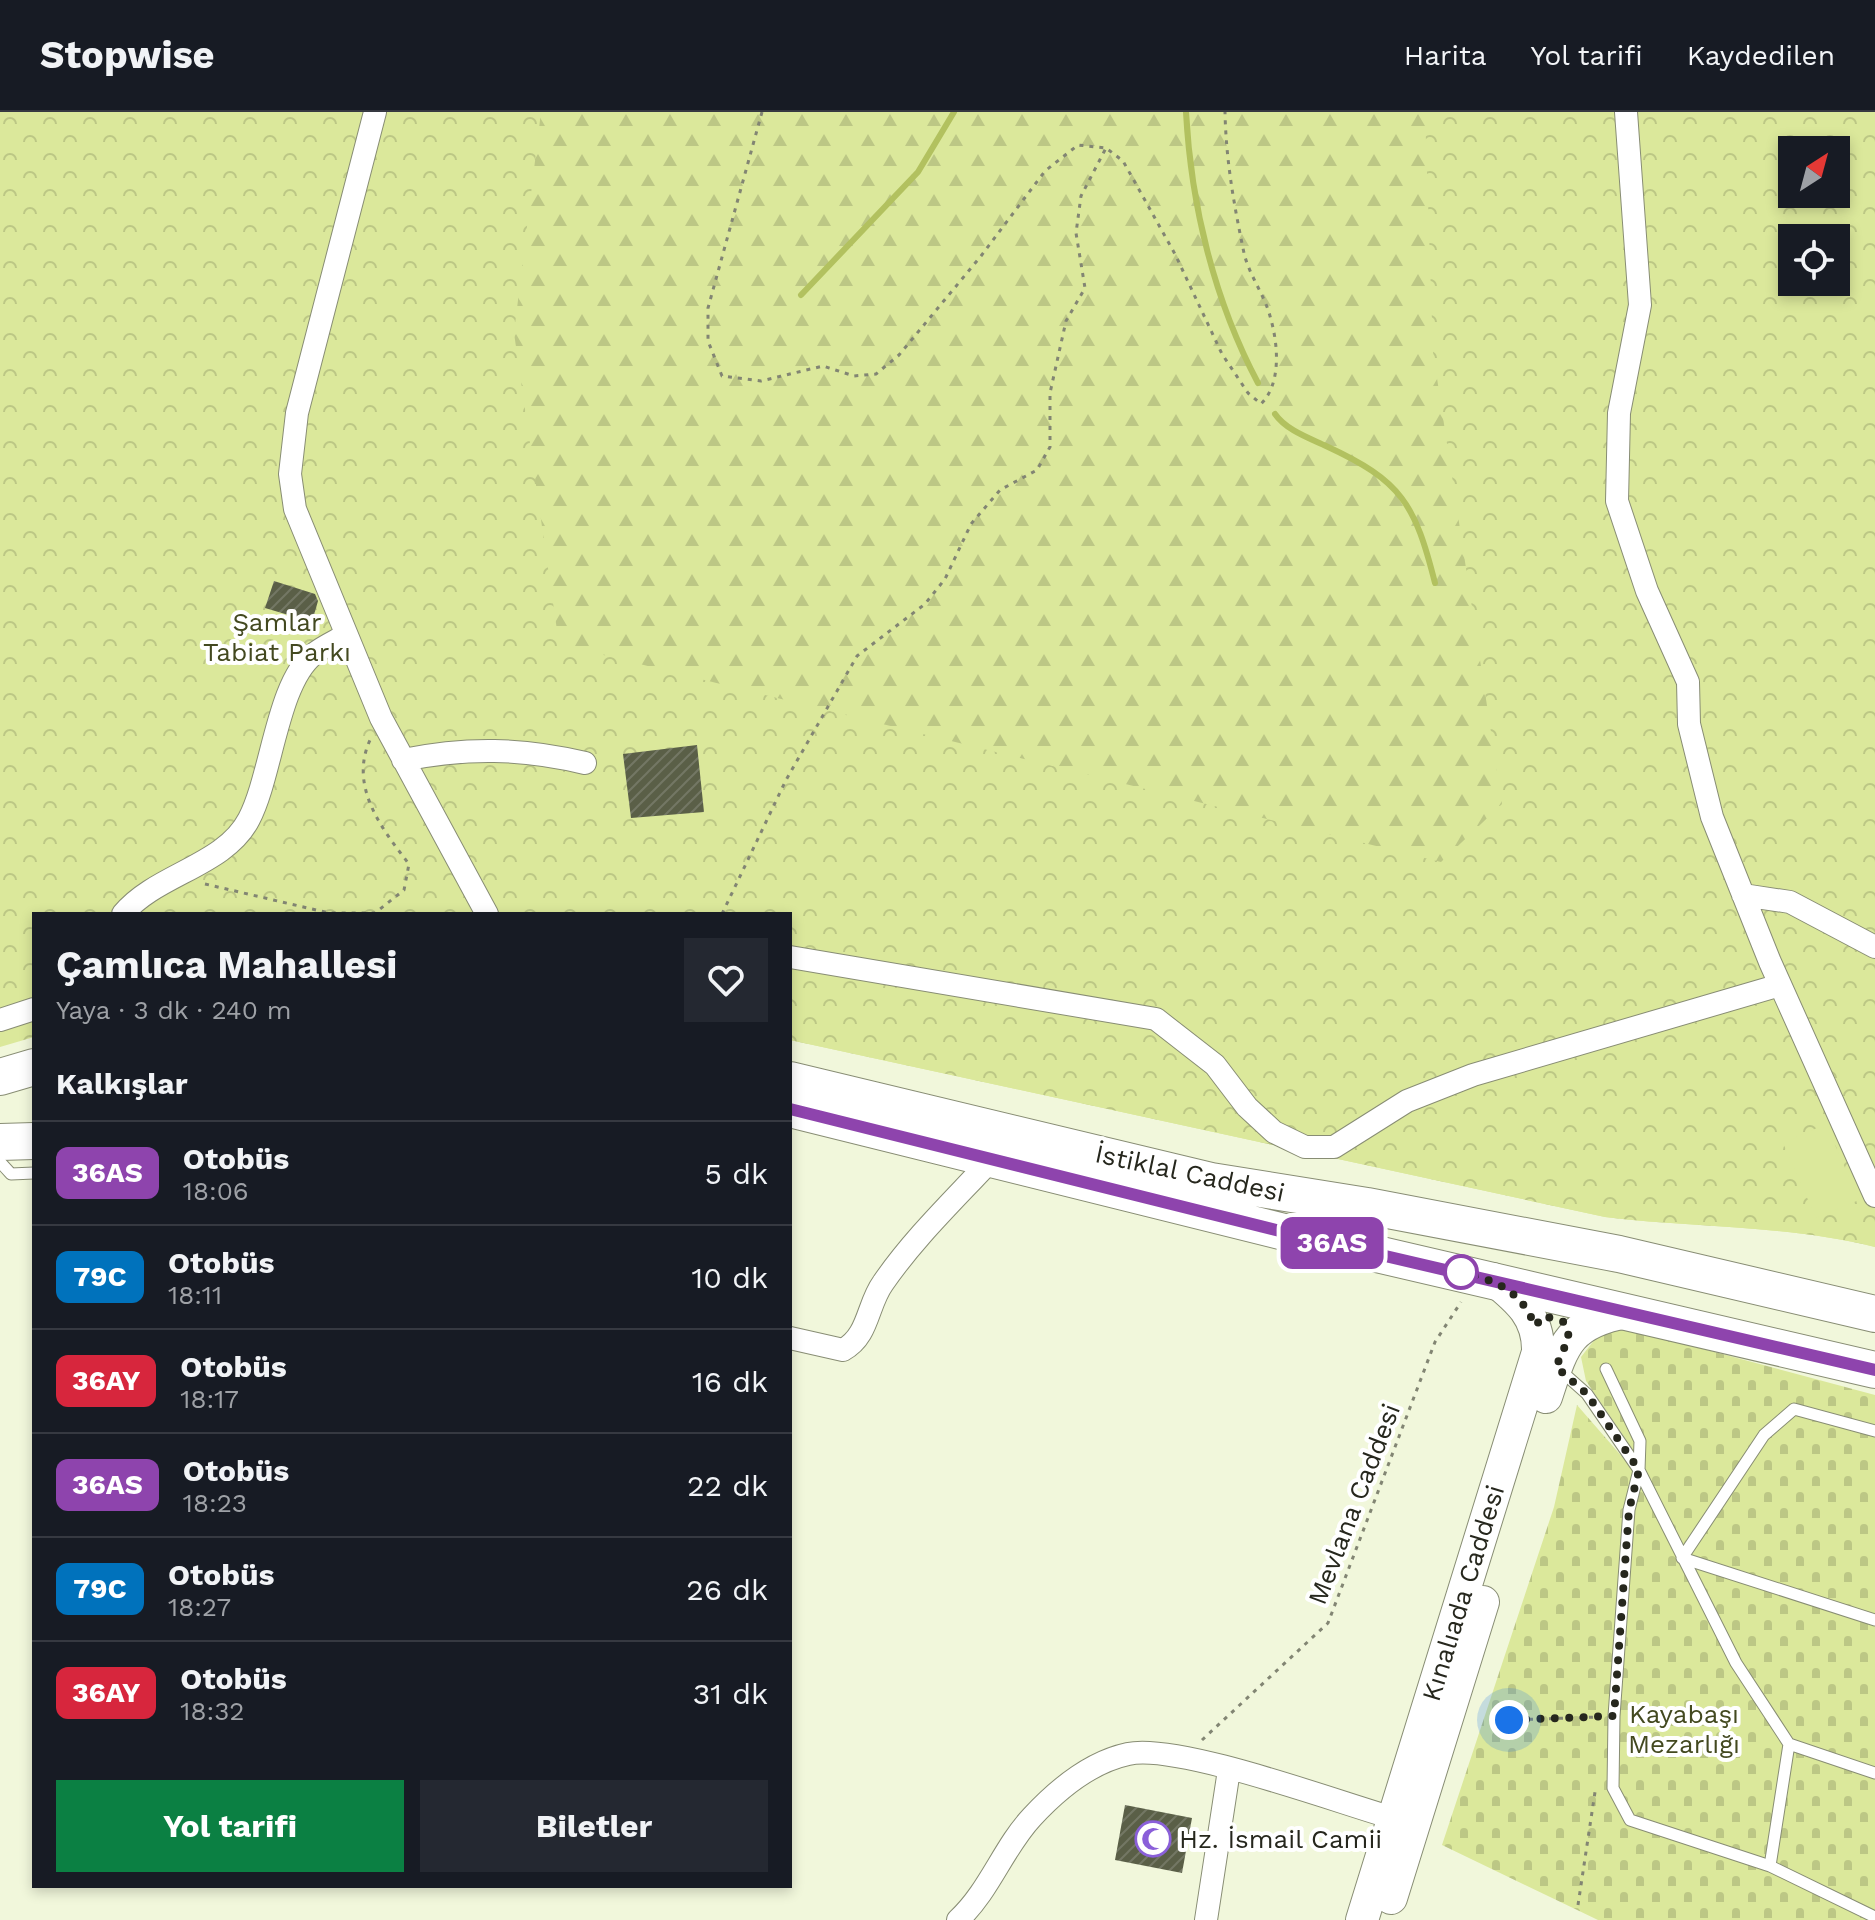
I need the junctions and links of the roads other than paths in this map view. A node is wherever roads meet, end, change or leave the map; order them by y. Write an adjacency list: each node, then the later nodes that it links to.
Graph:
1 (375, 112): 3 (street)
2 (1626, 112): 6 (street)
3 (346, 635): 4 (street); 7 (street)
4 (403, 760): 5 (street); 8 (street)
5 (585, 763)
6 (1743, 895): 9 (street); 11 (street)
7 (125, 912)
8 (486, 912)
9 (1875, 947)
10 (792, 957): 11 (street)
11 (1780, 985): 23 (street)
12 (32, 1010): 13 (street)
13 (0, 1020)
14 (32, 1068): 15 (main road)
15 (0, 1077)
16 (792, 1080): 26 (main road, İstiklal Caddesi)
17 (792, 1110): 20 (main road, İstiklal Caddesi)
18 (32, 1141): 19 (main road)
19 (0, 1142)
20 (990, 1161): 24 (main road, İstiklal Caddesi); 29 (street)
21 (0, 1162): 22 (lane)
22 (32, 1173)
23 (1875, 1196)
24 (1493, 1279): 25 (main road, İstiklal Caddesi); 27 (main road)
25 (1626, 1312): 28 (main road); 32 (main road, İstiklal Caddesi)
26 (1875, 1314)
27 (1535, 1326): 28 (main road); 40 (main road, Kınalıada Caddesi)
28 (1569, 1337): 30 (main road, Kınalıada Caddesi)
29 (792, 1338)
30 (1556, 1367): 34 (lane); 48 (main road, Kınalıada Caddesi)
31 (1606, 1369): 34 (lane)
32 (1875, 1370)
33 (1875, 1431): 35 (lane)
34 (1639, 1470): 35 (lane); 41 (lane)
35 (1682, 1558): 36 (lane); 37 (lane)
36 (1875, 1620)
37 (1789, 1744): 39 (lane); 41 (lane)
38 (1229, 1770): 40 (street); 42 (street); 46 (street)
39 (1875, 1773)
40 (1393, 1818): 47 (main road, Kınalıada Caddesi)
41 (1770, 1866): 43 (lane)
42 (991, 1881): 44 (street); 45 (street)
43 (1875, 1917)
44 (958, 1920)
45 (980, 1920)
46 (1206, 1920)
47 (1362, 1920)
48 (1384, 1920)

